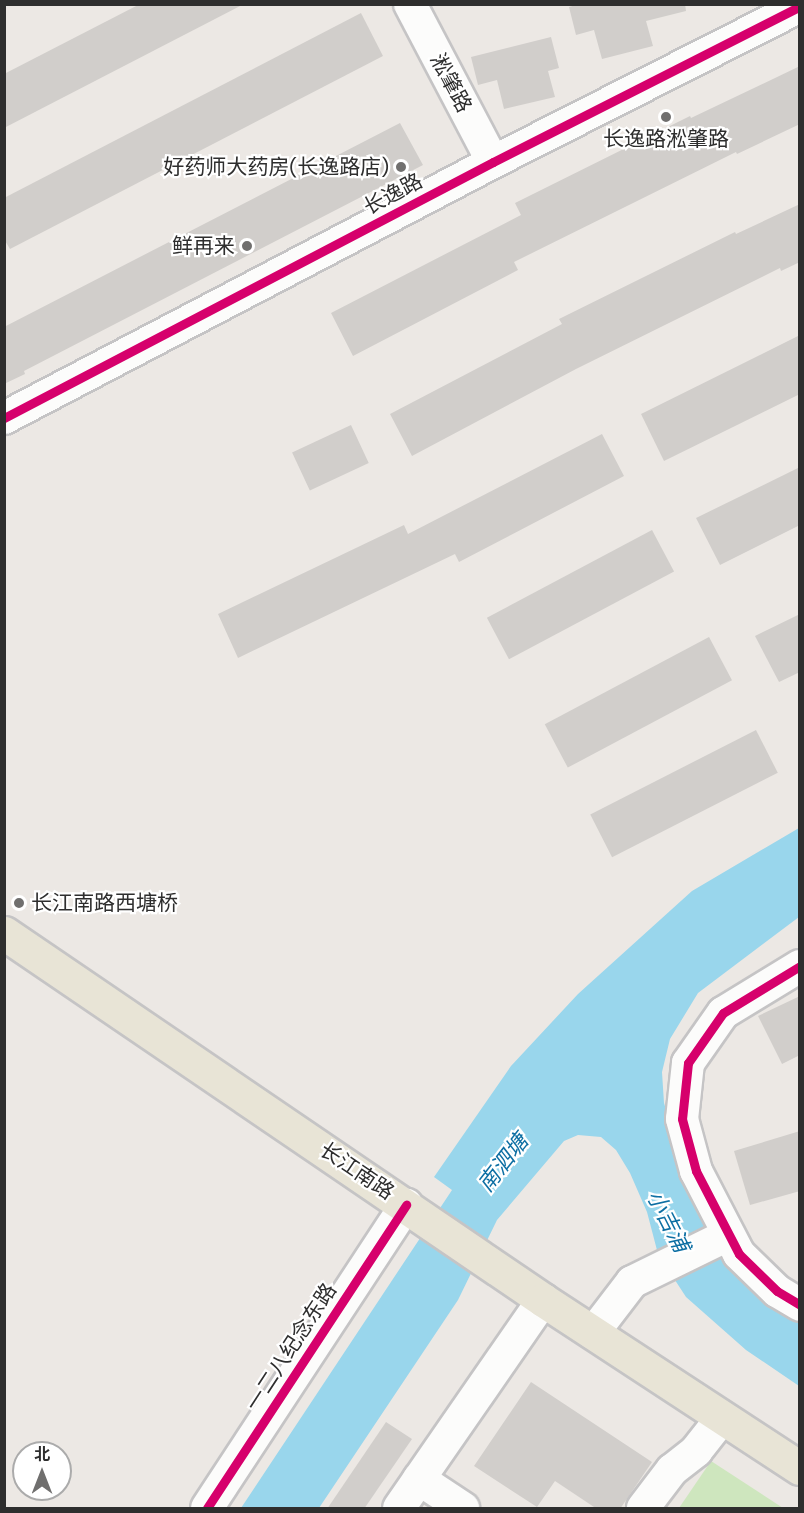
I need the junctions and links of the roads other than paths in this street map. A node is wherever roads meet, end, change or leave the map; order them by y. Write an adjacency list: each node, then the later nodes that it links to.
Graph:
1 (410, 4): 3 (street, 淞肇路)
2 (800, 6): 3 (street, 长逸路)
3 (493, 162): 4 (street, 长逸路)
4 (4, 418)
5 (4, 933): 7 (main road, 长江南路)
6 (800, 966): 8 (street)
7 (418, 1214): 9 (main road, 长江南路); 19 (street, 一二八纪念东路)
8 (723, 1248): 10 (street); 11 (street)
9 (536, 1295): 11 (main road, 长江南路); 17 (street)
10 (800, 1305)
11 (601, 1338): 12 (main road, 长江南路)
12 (722, 1418): 13 (street); 14 (main road, 长江南路)
13 (696, 1451): 21 (street); 22 (street)
14 (771, 1451): 15 (main road, 长江南路); 16 (main road)
15 (800, 1468)
16 (800, 1475)
17 (419, 1479): 18 (street); 20 (street)
18 (452, 1506)
19 (207, 1509)
20 (399, 1509)
21 (644, 1509)
22 (666, 1509)

